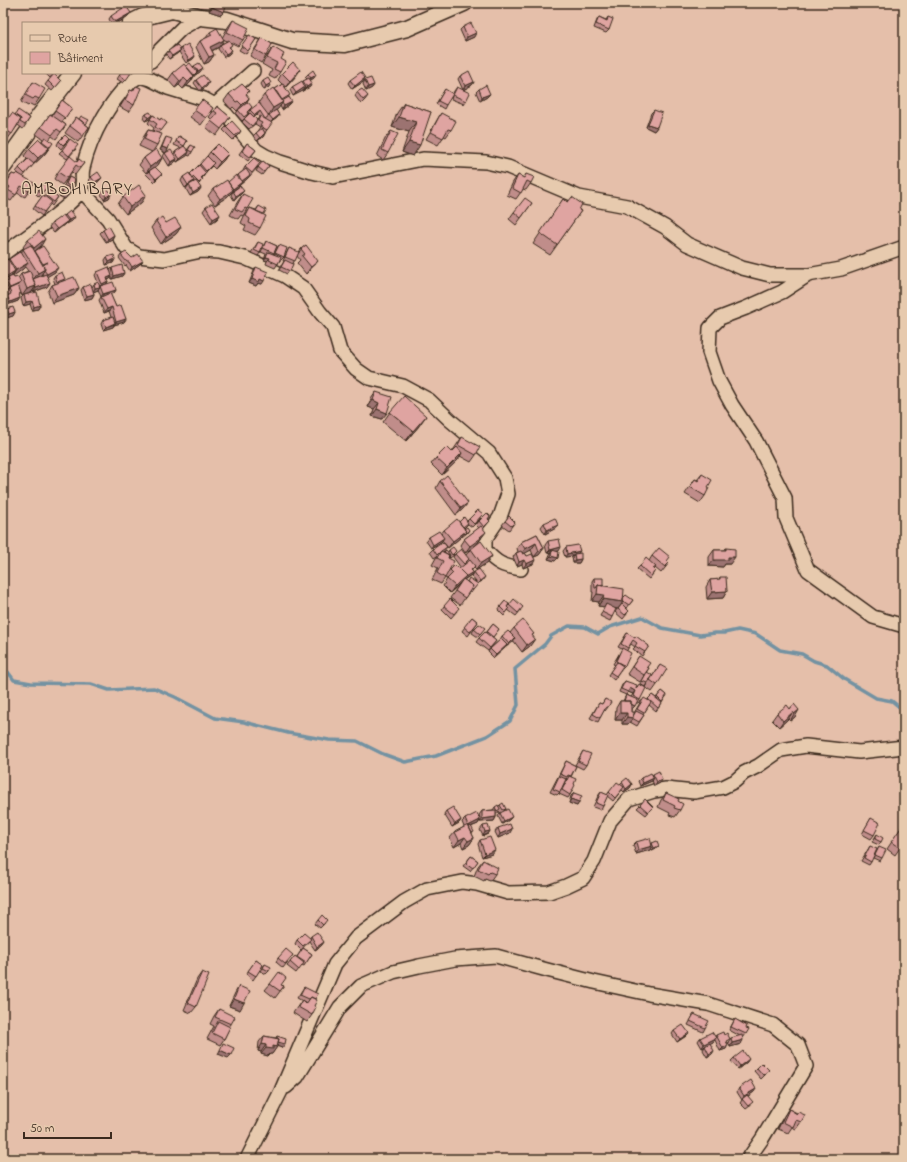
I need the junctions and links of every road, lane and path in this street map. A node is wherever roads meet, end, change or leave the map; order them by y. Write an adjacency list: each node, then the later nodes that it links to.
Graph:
1 (464, 3): 2 (street)
2 (201, 17): 3 (street); 4 (street)
3 (133, 22)
4 (152, 59)
5 (253, 71): 8 (street)
6 (72, 74): 9 (street)
7 (140, 74): 8 (street); 10 (street)
8 (215, 105): 13 (street)
9 (3, 167)
10 (81, 190): 12 (street); 14 (street)
11 (904, 247): 13 (street)
12 (3, 254)
13 (808, 275): 15 (street)
14 (521, 570)
15 (904, 626)
16 (904, 747): 17 (street)
17 (282, 1091): 18 (street); 19 (street)
18 (247, 1159)
19 (748, 1159)

